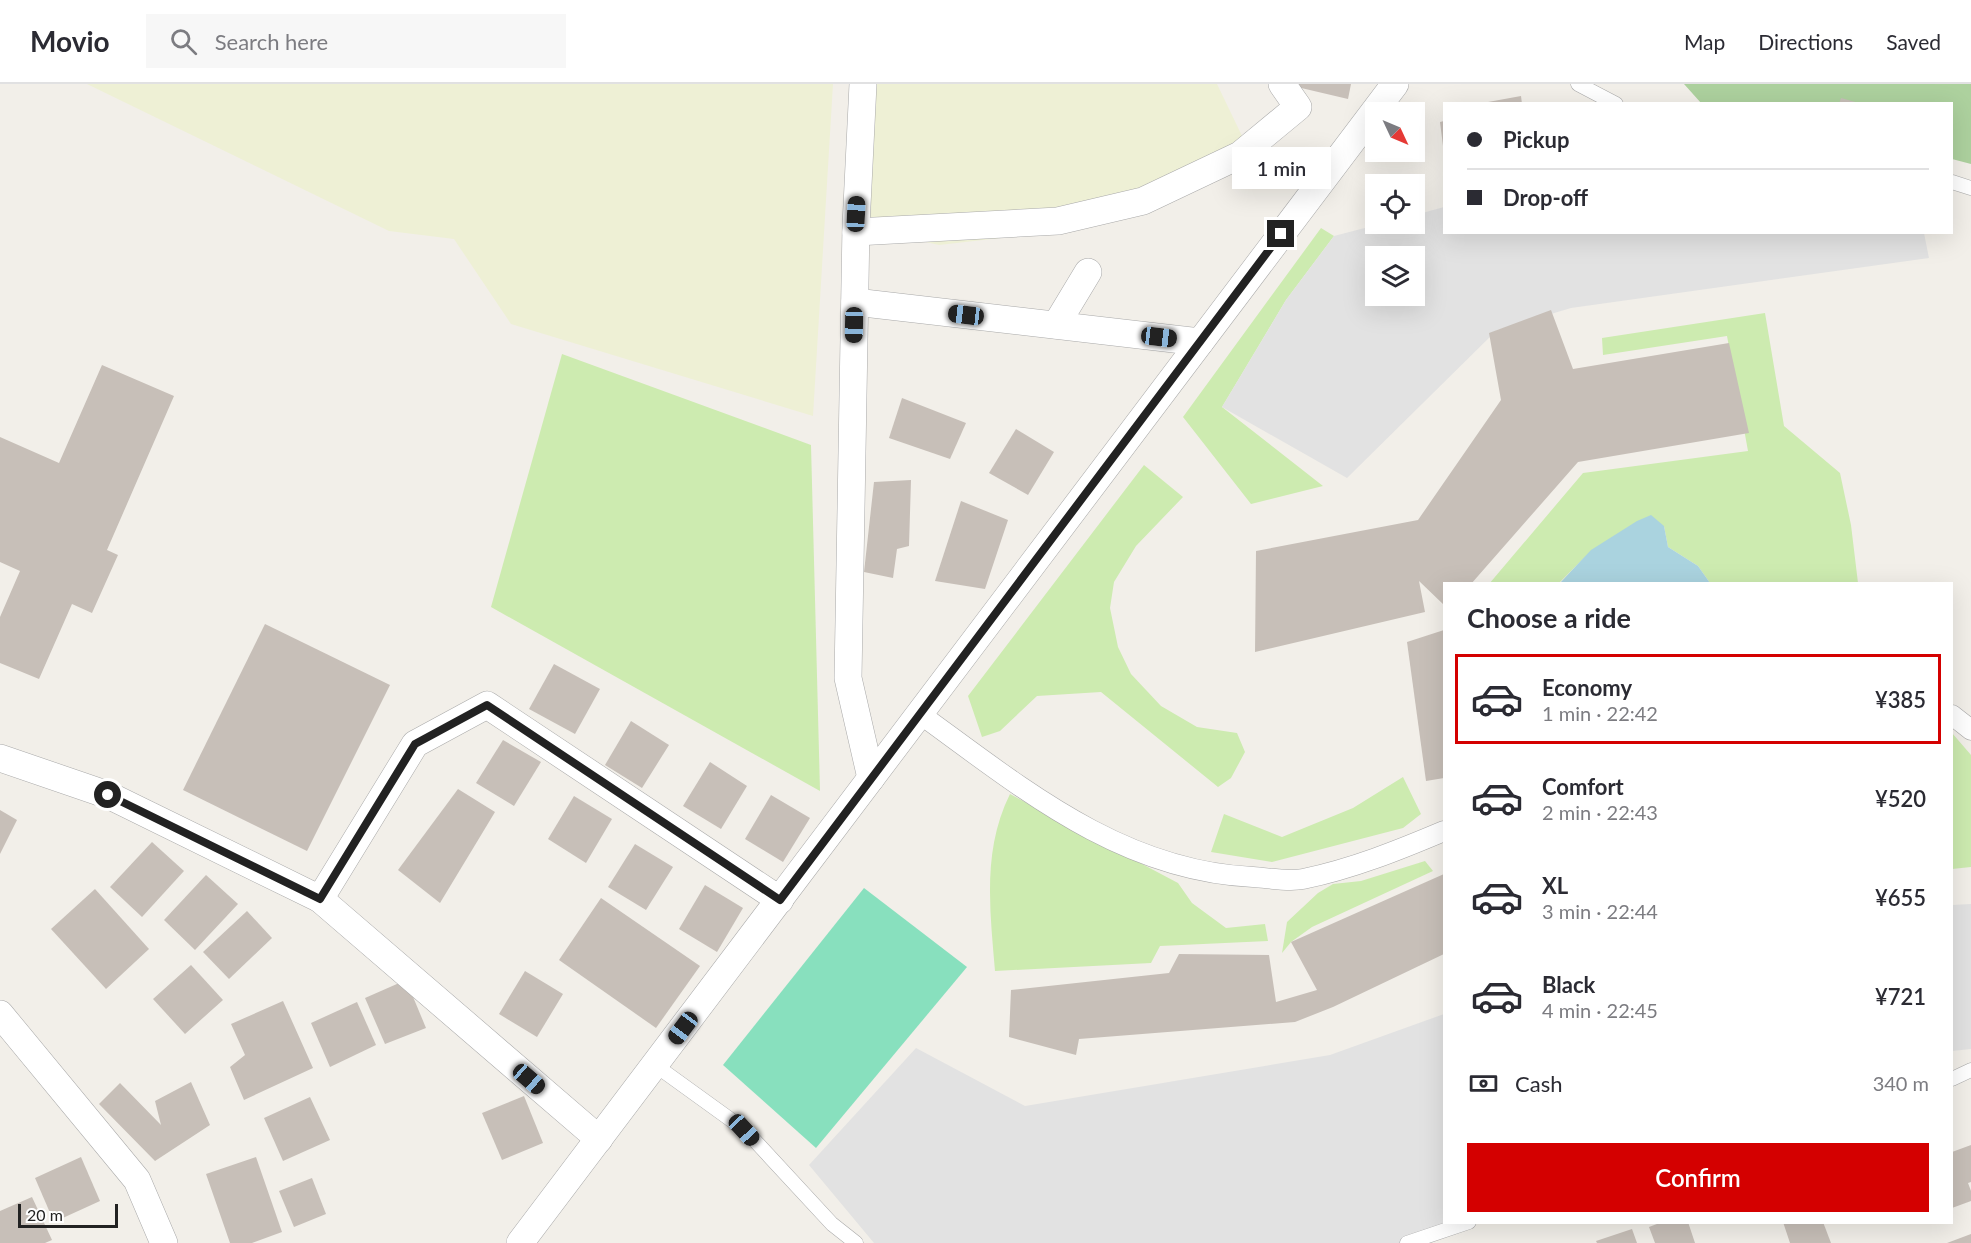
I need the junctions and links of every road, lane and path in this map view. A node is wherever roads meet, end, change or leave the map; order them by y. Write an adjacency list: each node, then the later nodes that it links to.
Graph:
1 (863, 84): 8 (street)
2 (1282, 84): 8 (street)
3 (1395, 84): 12 (street)
4 (1578, 84): 5 (lane)
5 (1612, 102)
6 (1953, 182): 7 (lane)
7 (1971, 188)
8 (856, 232): 10 (street)
9 (1088, 272): 11 (street)
10 (855, 302): 11 (street); 17 (street)
11 (1056, 326): 12 (street)
12 (1200, 342): 13 (street)
13 (921, 714): 17 (street); 18 (street)
14 (1953, 716): 15 (street)
15 (1971, 730)
16 (0, 758): 19 (street)
17 (871, 778): 20 (street)
18 (1443, 831)
19 (320, 899): 20 (street); 25 (street)
20 (780, 900): 22 (street)
21 (0, 1014): 27 (street)
22 (656, 1065): 25 (street); 29 (lane)
23 (1971, 1070): 24 (lane)
24 (1953, 1079)
25 (599, 1139): 28 (street)
26 (1463, 1224): 30 (lane)
27 (164, 1243)
28 (520, 1243)
29 (856, 1243)
30 (1407, 1243)

